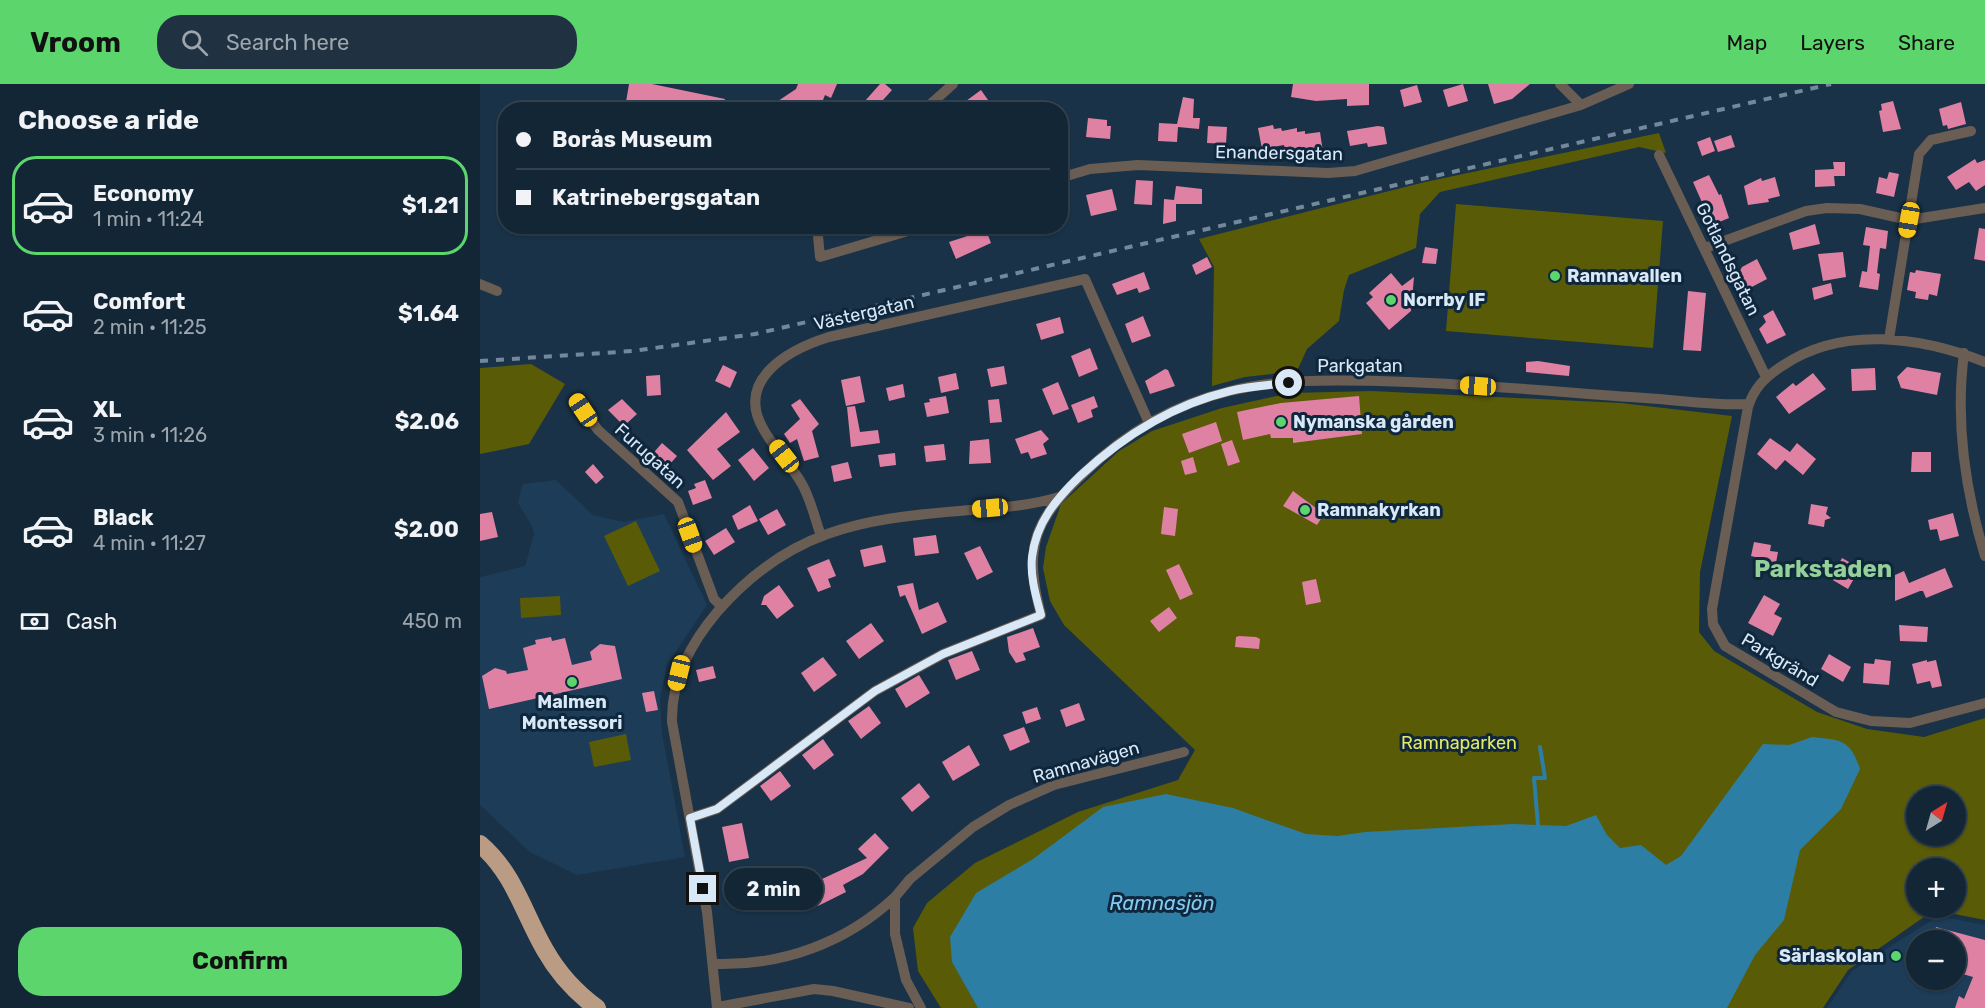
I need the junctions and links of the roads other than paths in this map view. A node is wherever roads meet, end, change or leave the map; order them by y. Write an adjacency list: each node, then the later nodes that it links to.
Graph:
1 (953, 84): 4 (street)
2 (1560, 84): 5 (street)
3 (1629, 84): 5 (street, Enandersgatan)
4 (933, 102)
5 (1581, 105): 8 (street, Enandersgatan)
6 (1971, 131): 10 (street)
7 (1659, 155): 13 (street, Gotlandsgatan)
8 (1068, 176)
9 (1985, 208): 10 (street)
10 (1909, 220): 13 (street); 16 (street)
11 (819, 234): 12 (street)
12 (898, 234)
13 (1705, 248): 19 (street, Gotlandsgatan)
14 (480, 284): 15 (street)
15 (497, 291)
16 (1889, 339): 17 (street); 19 (street)
17 (1964, 353): 18 (street); 25 (street)
18 (1985, 362)
19 (1766, 377): 21 (street, Parkgränd)
20 (576, 399): 26 (street, Furugatan)
21 (1749, 404): 22 (street, Parkgatan); 27 (street, Parkgränd)
22 (1149, 423): 23 (street, Parkgatan); 24 (street, Västergatan)
23 (1059, 497): 24 (street); 29 (street, Parkgatan)
24 (821, 536): 26 (street)
25 (1985, 556)
26 (722, 607): 29 (street)
27 (1985, 703)
28 (1184, 752): 31 (street, Ramnavägen)
29 (690, 818): 32 (street)
30 (480, 844): 35 (highway)
31 (895, 897): 32 (street, Ramnavägen); 34 (street)
32 (714, 964): 33 (street)
33 (717, 1007): 34 (street)
34 (915, 1007)
35 (597, 1008)

